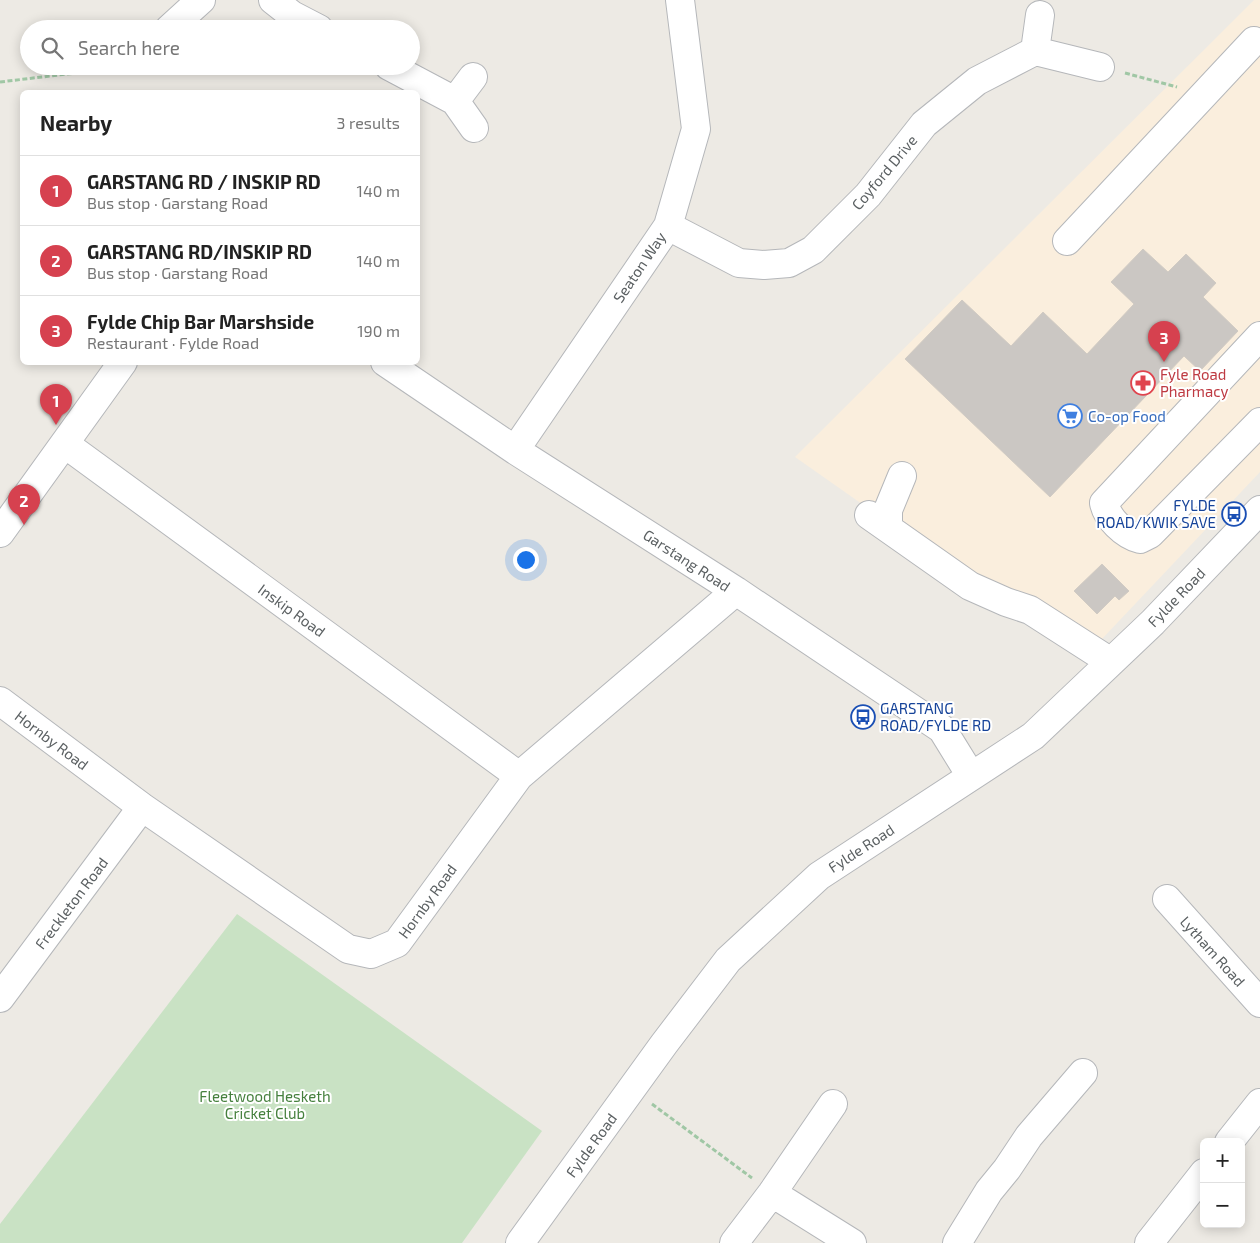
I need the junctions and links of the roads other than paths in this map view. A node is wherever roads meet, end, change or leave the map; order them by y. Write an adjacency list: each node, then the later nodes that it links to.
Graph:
1 (201, 0): 5 (street)
2 (273, 0): 6 (street)
3 (680, 0): 14 (street, Seaton Way)
4 (1040, 15): 8 (street)
5 (179, 20)
6 (302, 20)
7 (1258, 40): 15 (street)
8 (1035, 51): 9 (street); 14 (street, Coyford Drive)
9 (1100, 67)
10 (406, 75): 12 (street)
11 (473, 77): 12 (street)
12 (455, 101): 13 (street)
13 (474, 128)
14 (668, 226): 21 (street, Seaton Way)
15 (1067, 241)
16 (1260, 336): 19 (street)
17 (122, 365): 20 (street)
18 (389, 365): 21 (street, Garstang Road)
19 (1260, 422)
20 (65, 444): 24 (street); 28 (street, Inskip Road)
21 (515, 450): 25 (street, Garstang Road)
22 (902, 476): 26 (street)
23 (1260, 510): 26 (street, Fylde Road)
24 (0, 534)
25 (736, 591): 28 (street, Hornby Road); 29 (street, Garstang Road)
26 (1111, 662): 29 (street, Fylde Road)
27 (0, 701): 30 (street, Hornby Road)
28 (519, 776): 30 (street, Hornby Road)
29 (971, 776): 40 (street, Fylde Road)
30 (142, 807): 32 (street, Freckleton Road)
31 (1166, 899): 33 (street, Lytham Road)
32 (0, 998)
33 (1260, 1003)
34 (1083, 1072): 43 (street)
35 (1260, 1103): 37 (street)
36 (832, 1104): 39 (street)
37 (1231, 1138)
38 (1200, 1177): 44 (street)
39 (772, 1193): 41 (street); 42 (street)
40 (520, 1243)
41 (734, 1243)
42 (852, 1243)
43 (957, 1243)
44 (1149, 1243)

